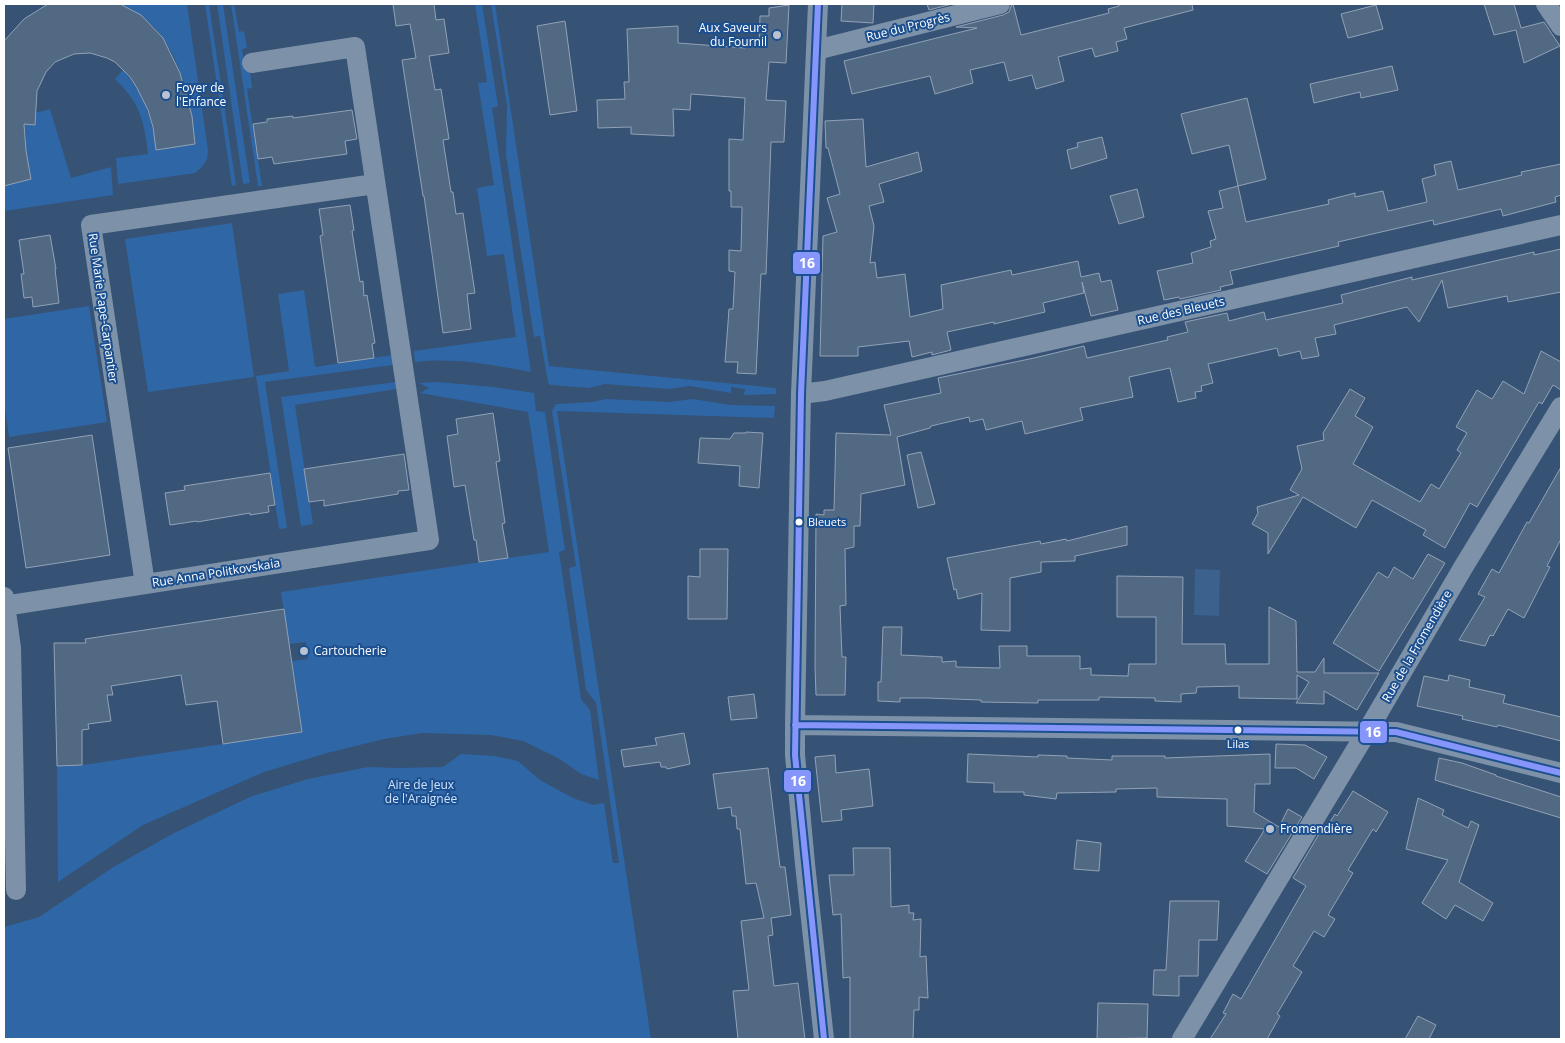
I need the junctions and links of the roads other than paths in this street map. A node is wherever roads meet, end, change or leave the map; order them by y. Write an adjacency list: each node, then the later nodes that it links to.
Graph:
1 (818, 4): 5 (street)
2 (1000, 4): 5 (street, Rue du Progrès)
3 (1546, 4): 4 (street)
4 (1561, 26)
5 (816, 50): 9 (street)
6 (252, 63): 7 (street)
7 (375, 184): 11 (street, Rue Anna Politkovskaia); 11 (street, Rue Marie Pape-Carpantier)
8 (1561, 225): 9 (street, Rue des Bleuets)
9 (801, 394): 13 (street)
10 (1561, 407): 14 (street, Rue de la Fromendière)
11 (145, 584): 12 (street, Rue Anna Politkovskaia)
12 (4, 603): 16 (street)
13 (795, 725): 14 (street); 17 (street)
14 (1367, 731): 15 (street); 18 (street, Rue de la Fromendière)
15 (1561, 773)
16 (16, 890)
17 (824, 1039)
18 (1182, 1039)

